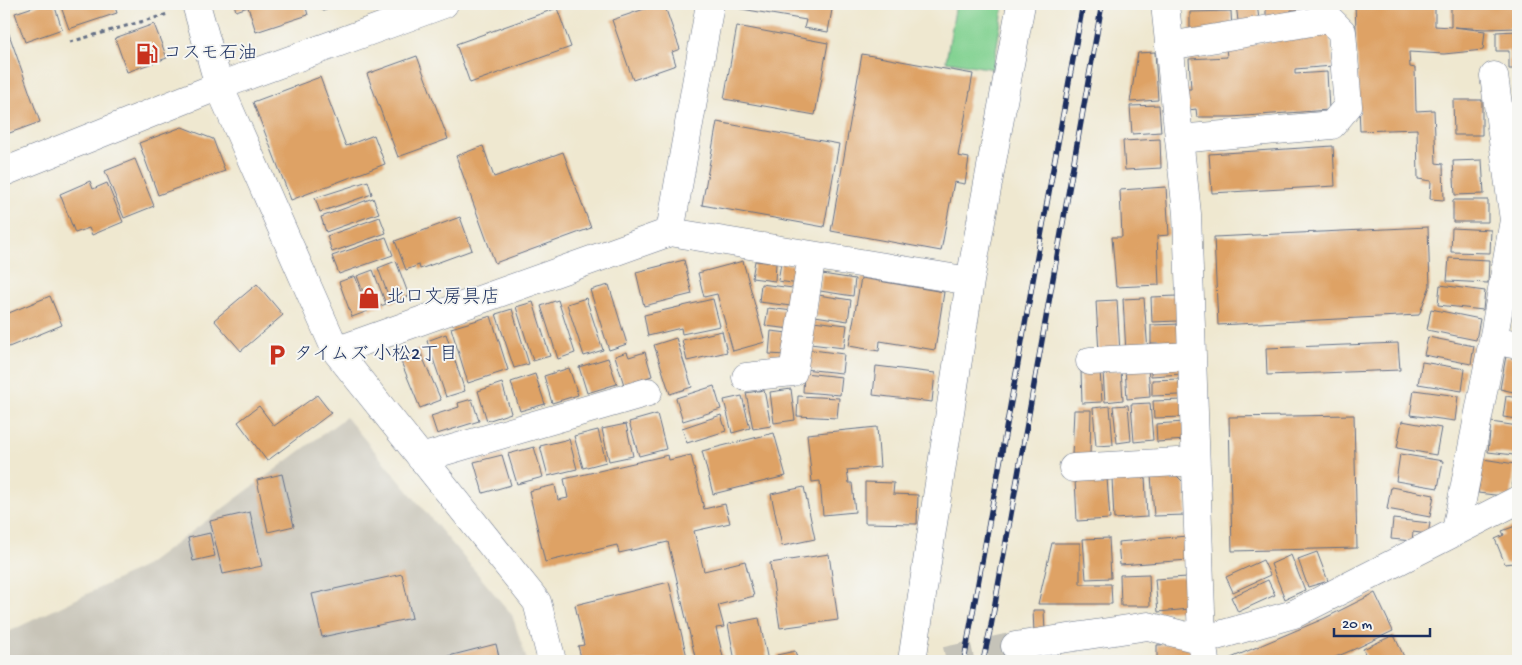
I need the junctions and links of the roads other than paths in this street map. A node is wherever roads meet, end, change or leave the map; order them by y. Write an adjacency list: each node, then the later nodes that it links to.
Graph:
1 (444, 4): 8 (street)
2 (710, 4): 13 (street)
3 (1021, 4): 15 (street)
4 (1165, 4): 6 (street)
5 (196, 5): 8 (street)
6 (1169, 46): 10 (street); 10 (street)
7 (1494, 76): 9 (street)
8 (219, 86): 11 (street); 17 (street)
9 (1508, 103): 12 (street)
10 (1179, 139): 18 (street)
11 (4, 172)
12 (1516, 221): 16 (street)
13 (670, 232): 14 (street); 17 (street)
14 (812, 255): 15 (street); 20 (street)
15 (970, 281): 30 (street)
16 (1506, 342): 26 (street)
17 (336, 351): 22 (street)
18 (1192, 356): 19 (street); 23 (street)
19 (1090, 361)
20 (746, 378)
21 (648, 392): 22 (street)
22 (421, 458): 29 (street)
23 (1195, 460): 24 (street); 28 (street)
24 (1073, 468)
25 (1518, 500): 26 (street)
26 (1456, 531): 28 (street)
27 (1015, 646): 28 (street)
28 (1203, 650)
29 (552, 661)
30 (912, 661)

